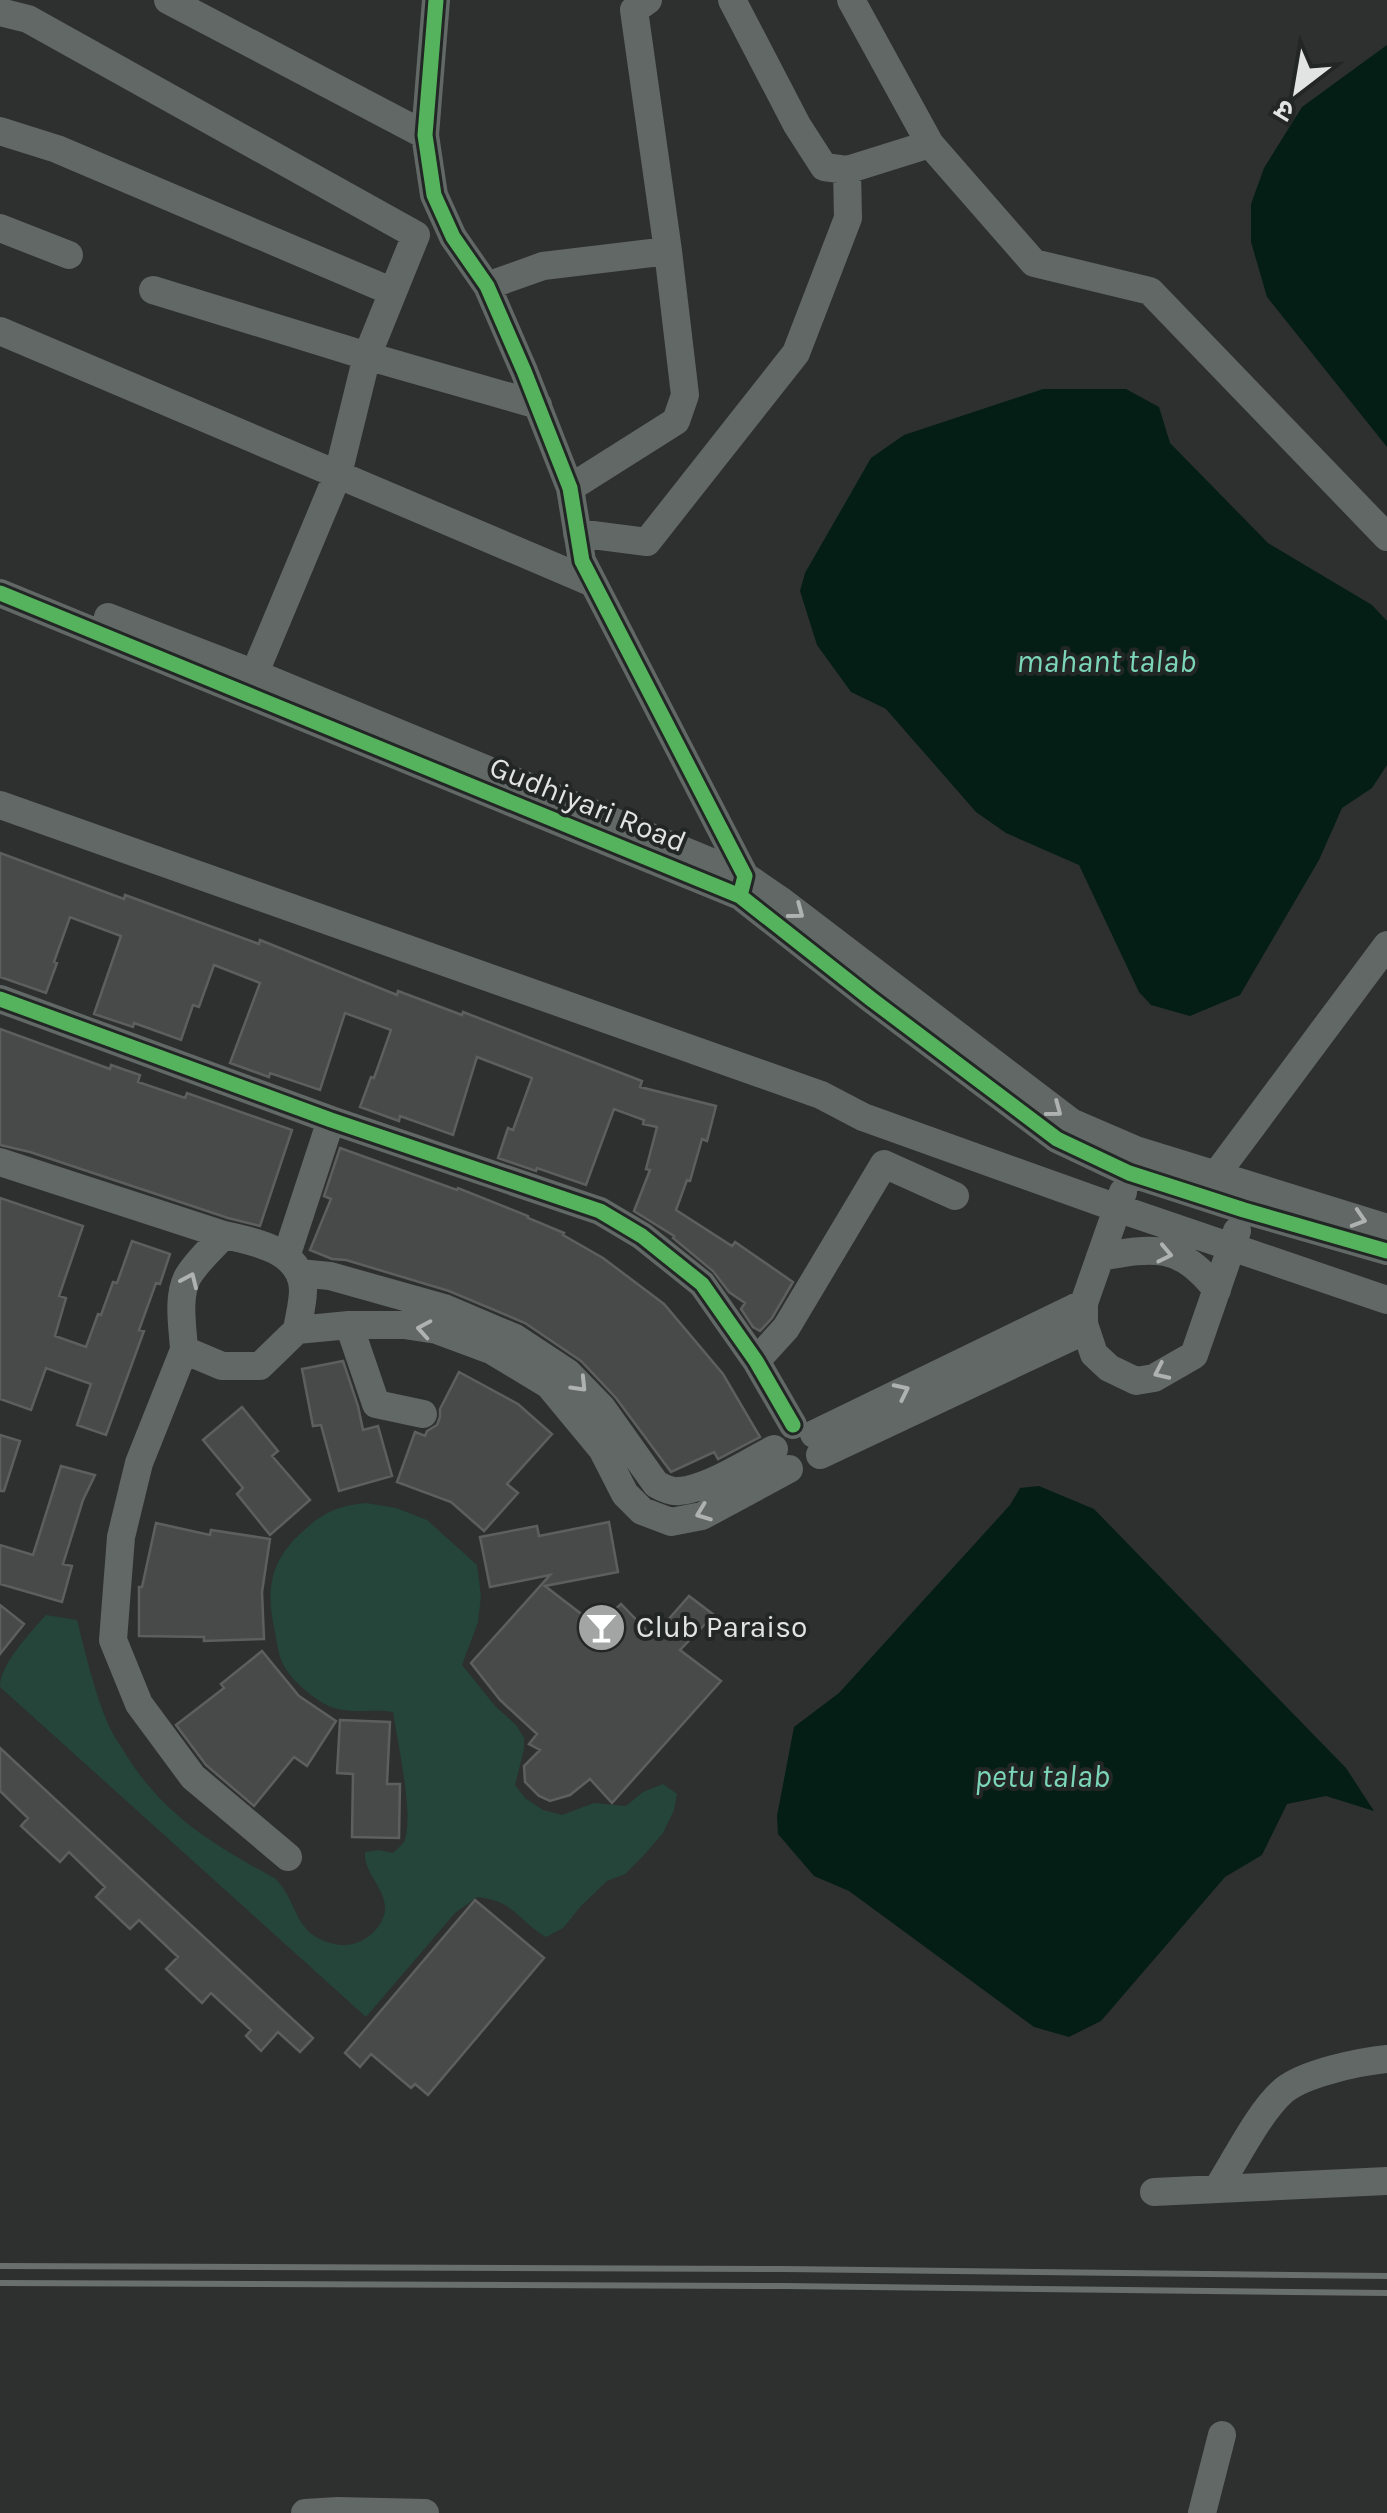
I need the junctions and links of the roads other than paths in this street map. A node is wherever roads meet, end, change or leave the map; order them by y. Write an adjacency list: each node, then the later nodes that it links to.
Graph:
1 (168, 0): 8 (street)
2 (436, 0): 8 (street)
3 (648, 0): 14 (street)
4 (732, 0): 10 (street)
5 (851, 0): 9 (street)
6 (0, 12): 13 (street)
7 (0, 131): 18 (street)
8 (426, 135): 11 (street)
9 (930, 144): 10 (street); 25 (street)
10 (848, 170): 24 (street)
11 (434, 194): 13 (street); 16 (street)
12 (0, 228): 15 (street)
13 (416, 235): 18 (street)
14 (668, 251): 16 (street); 23 (street)
15 (69, 256)
16 (487, 286): 21 (street)
17 (153, 290): 20 (street)
18 (393, 292): 20 (street)
19 (0, 331): 22 (street)
20 (367, 356): 21 (street); 22 (street)
21 (538, 405): 23 (street)
22 (338, 474): 27 (street); 29 (street)
23 (570, 488): 24 (street)
24 (578, 533): 27 (street)
25 (1387, 537)
26 (0, 573): 29 (street, Gudhiyari Road)
27 (593, 582): 32 (street)
28 (0, 593): 29 (street, Gudhiyari Road)
29 (250, 683): 32 (street, Gudhiyari Road)
30 (0, 805): 35 (street)
31 (0, 825): 35 (street)
32 (743, 886): 38 (street, Gudhiyari Road); 39 (street, Gudhiyari Road, one-way to 39)
33 (1387, 945): 39 (street)
34 (0, 999): 36 (street)
35 (863, 1117): 41 (street)
36 (331, 1120): 48 (street); 56 (street)
37 (0, 1162): 44 (street)
38 (1129, 1173): 41 (street); 42 (street, Gudhiyari Road)
39 (1215, 1176): 43 (street, Gudhiyari Road, one-way to 43)
40 (954, 1196): 56 (street)
41 (1117, 1208): 45 (street); 47 (street)
42 (1244, 1210): 45 (street); 46 (street, Gudhiyari Road)
43 (1387, 1228)
44 (224, 1236): 48 (street); 55 (street, one-way to 44)
45 (1232, 1247): 49 (street); 50 (street)
46 (1387, 1251)
47 (1100, 1258): 49 (street, one-way to 49); 51 (street)
48 (292, 1265): 53 (street); 54 (street)
49 (1216, 1290): 51 (street, one-way to 51)
50 (1387, 1300)
51 (1085, 1317): 58 (street)
52 (349, 1326): 53 (street); 54 (street, one-way to 52); 57 (street)
53 (298, 1330): 55 (street)
54 (495, 1340): 59 (street)
55 (184, 1350): 60 (street)
56 (756, 1361): 58 (street)
57 (423, 1414)
58 (809, 1438): 59 (street); 59 (street)
59 (782, 1459)
60 (288, 1856)
61 (1387, 2059): 63 (street)
62 (1387, 2181): 63 (street)
63 (1217, 2189): 64 (street)
64 (1154, 2192)
65 (1222, 2435): 68 (street)
66 (305, 2513): 67 (street)
67 (425, 2513)
68 (1202, 2513)

